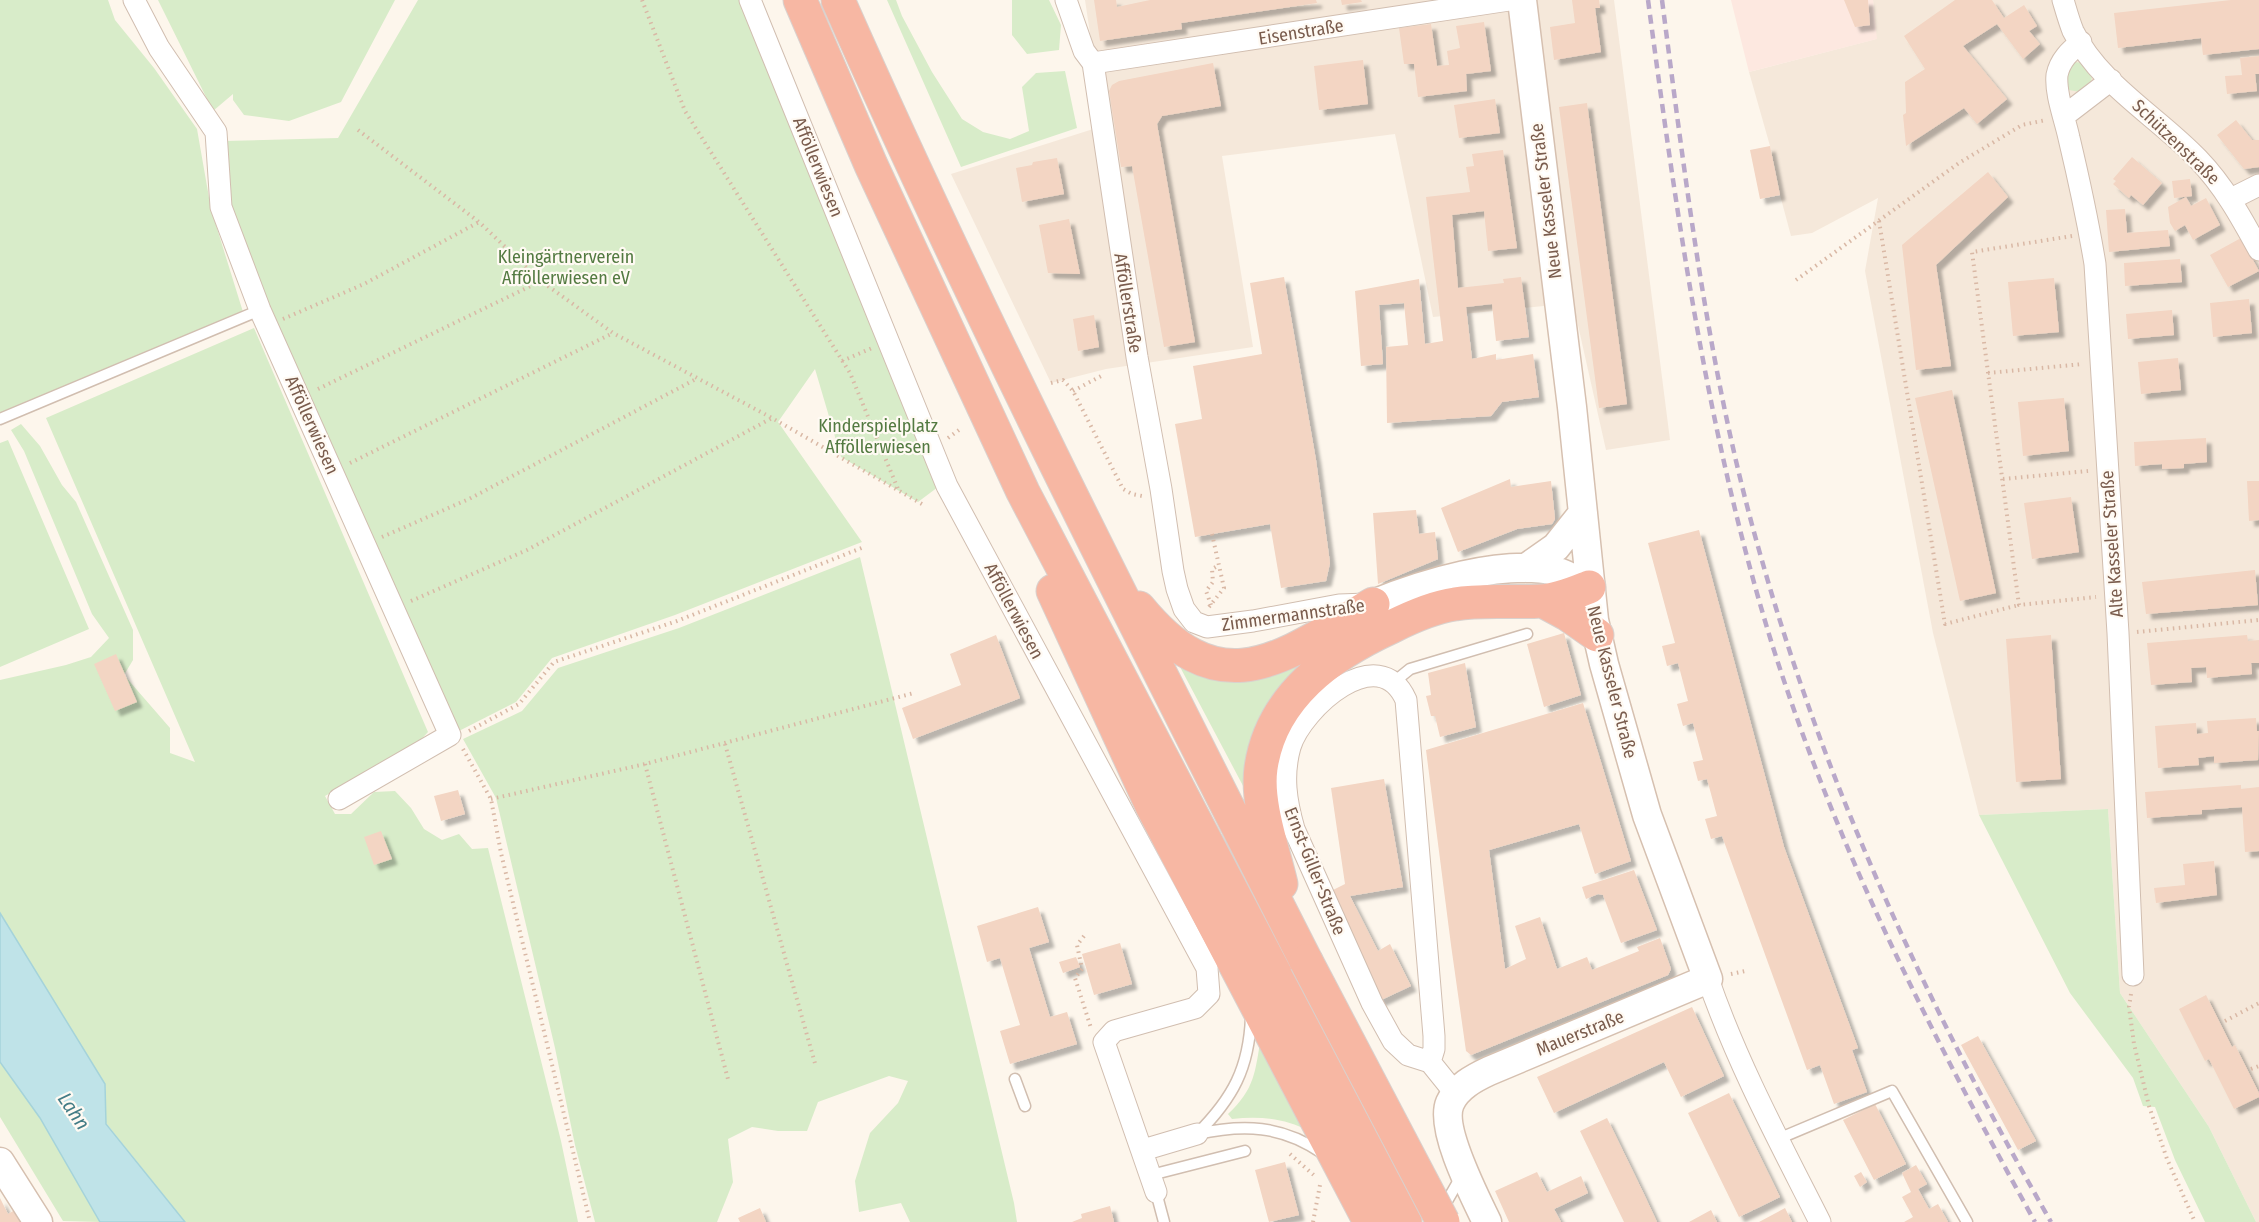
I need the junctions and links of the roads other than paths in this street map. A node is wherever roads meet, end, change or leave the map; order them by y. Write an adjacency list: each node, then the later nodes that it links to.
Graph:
1 (134, 0): 16 (street, Afföllerwiesen)
2 (750, 0): 40 (street, Afföllerwiesen)
3 (800, 0): 18 (highway)
4 (838, 0): 21 (highway)
5 (1066, 0): 10 (street, Afföllerstraße)
6 (1509, 0): 10 (street, Eisenstraße)
7 (1522, 0): 19 (main road, Neue Kasseler Straße)
8 (2063, 0): 9 (street)
9 (2081, 42): 11 (street, Schützenstraße); 12 (street, Alte Kasseler Straße)
10 (1092, 63): 25 (street, Afföllerstraße)
11 (2111, 80): 12 (street); 14 (street, Schützenstraße)
12 (2064, 116): 31 (street, Alte Kasseler Straße)
13 (2259, 185): 14 (street)
14 (2231, 199): 15 (street, Schützenstraße)
15 (2259, 250)
16 (263, 318): 17 (lane); 29 (street, Afföllerwiesen)
17 (0, 419)
18 (1023, 492): 33 (highway); 49 (highway)
19 (1583, 513): 20 (main road); 22 (main road, Neue Kasseler Straße)
20 (1526, 567): 22 (main road); 24 (main road)
21 (1109, 572): 24 (highway); 30 (highway)
22 (1589, 587): 23 (highway); 27 (main road, Neue Kasseler Straße)
23 (1543, 602): 27 (highway); 30 (highway)
24 (1373, 603): 25 (street, Zimmermannstraße)
25 (1184, 609)
26 (1527, 634): 28 (lane)
27 (1597, 636): 32 (main road, Neue Kasseler Straße)
28 (1394, 682): 34 (street); 34 (street, Ernst-Giller-Straße)
29 (339, 799)
30 (1301, 951): 51 (highway, bridge)
31 (2133, 975)
32 (1708, 980): 36 (main road, Mauerstraße); 39 (street, Neue Kasseler Straße)
33 (1247, 987): 38 (lane); 44 (highway)
34 (1430, 1062): 36 (street, Ernst-Giller-Straße)
35 (1015, 1079): 37 (lane)
36 (1455, 1093): 43 (main road)
37 (1025, 1106)
38 (1197, 1134): 40 (street); 44 (lane)
39 (1778, 1139): 53 (street, Neue Kasseler Straße); 54 (lane)
40 (1143, 1150): 45 (street)
41 (1245, 1151): 45 (lane)
42 (0, 1162): 46 (main road)
43 (1464, 1172): 50 (lane); 52 (main road)
44 (1331, 1182): 48 (highway)
45 (1154, 1184): 47 (lane)
46 (38, 1222)
47 (1164, 1222)
48 (1370, 1222)
49 (1405, 1222)
50 (1437, 1222)
51 (1443, 1222)
52 (1487, 1222)
53 (1820, 1222)
54 (1967, 1222)

